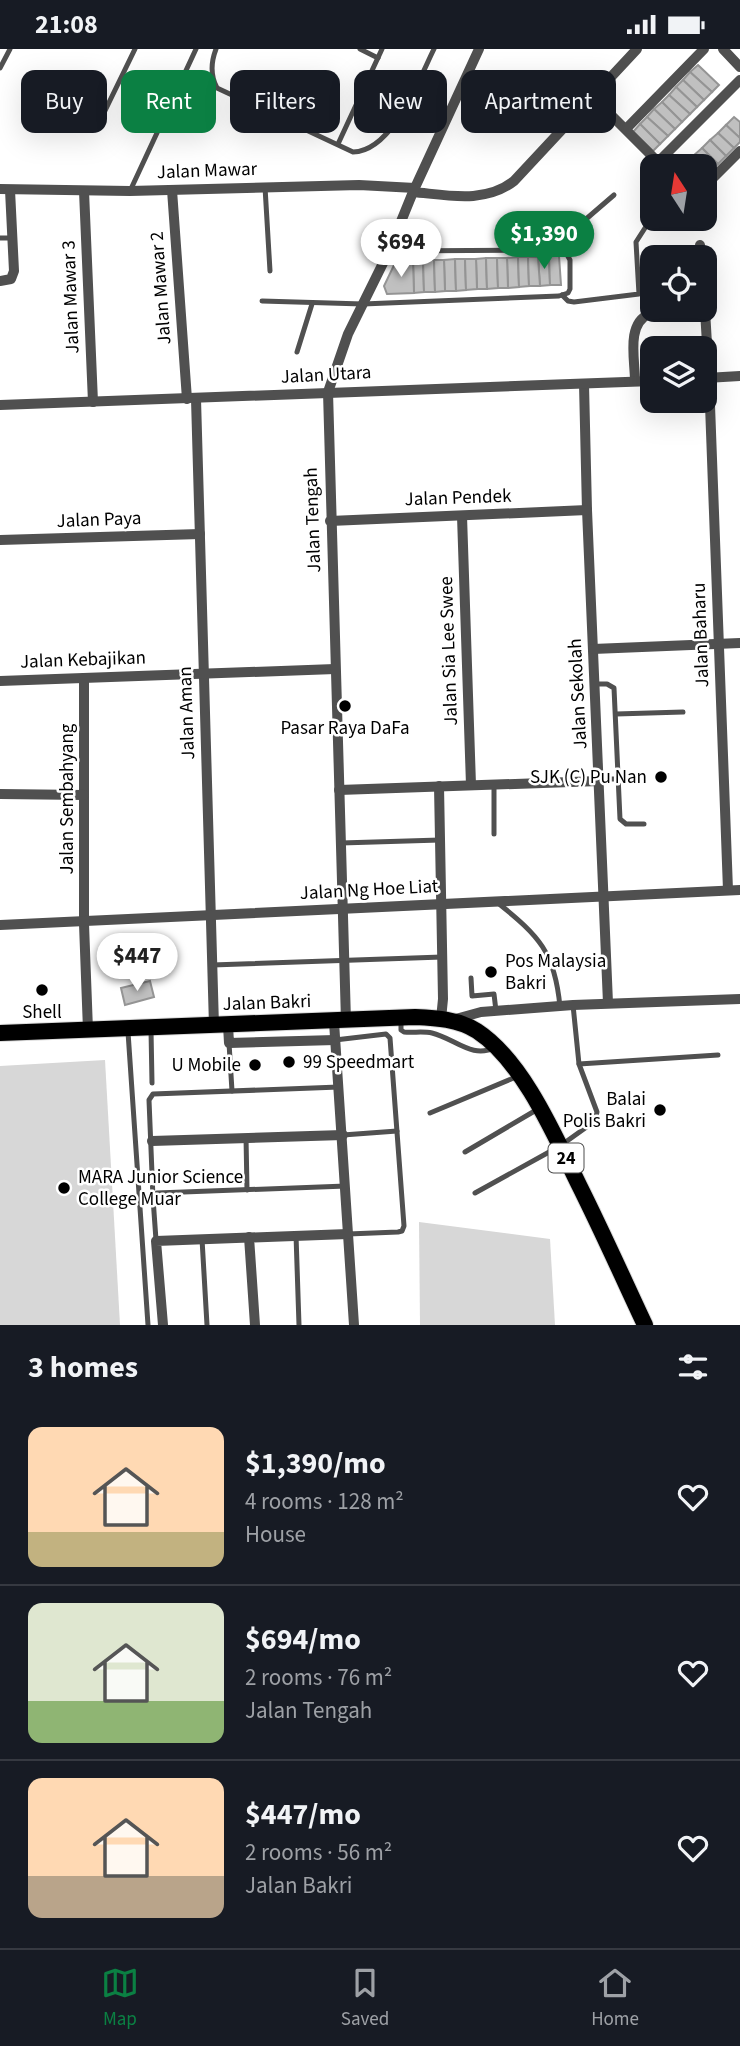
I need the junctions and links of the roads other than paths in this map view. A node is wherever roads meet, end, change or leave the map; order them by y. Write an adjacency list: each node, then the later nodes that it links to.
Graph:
1 (10, 49): 14 (lane)
2 (135, 49): 17 (lane)
3 (196, 49): 31 (lane)
4 (216, 49): 21 (lane)
5 (360, 49): 12 (lane)
6 (382, 49): 12 (lane)
7 (434, 49): 21 (lane)
8 (479, 49): 29 (street, Jalan Tengah)
9 (637, 49): 15 (street, Jalan Mawar)
10 (704, 49): 19 (street)
11 (723, 49): 13 (street)
12 (378, 58): 21 (lane)
13 (740, 67)
14 (0, 68)
15 (616, 71)
16 (740, 80): 24 (street)
17 (107, 107)
18 (616, 119): 19 (street)
19 (626, 129): 23 (street)
20 (558, 133): 29 (street, Jalan Mawar)
21 (338, 144)
22 (740, 151): 25 (street)
23 (650, 154)
24 (670, 154)
25 (718, 172)
26 (265, 187): 28 (street, Jalan Mawar); 29 (street, Jalan Mawar); 38 (lane)
27 (5, 189): 30 (street, Jalan Mawar); 35 (street)
28 (172, 190): 31 (street, Jalan Mawar); 52 (street, Jalan Mawar 2)
29 (414, 190): 36 (street, Jalan Tengah)
30 (84, 191): 31 (street, Jalan Mawar); 53 (street, Jalan Mawar 3)
31 (130, 191)
32 (614, 195): 37 (lane)
33 (643, 231): 40 (lane)
34 (0, 238): 35 (lane)
35 (12, 238): 39 (street)
36 (389, 251): 37 (lane); 43 (street, Jalan Tengah)
37 (565, 251): 40 (lane)
38 (270, 271)
39 (0, 281)
40 (562, 295): 43 (lane)
41 (262, 301): 42 (lane)
42 (312, 304): 43 (lane); 45 (lane)
43 (363, 304): 51 (street, Jalan Tengah)
44 (640, 320): 48 (street)
45 (297, 352)
46 (740, 376): 47 (street)
47 (717, 377)
48 (635, 381): 49 (street, Jalan Utara); 50 (street, Jalan Utara)
49 (640, 381)
50 (584, 384): 51 (street, Jalan Utara); 56 (street, Jalan Sekolah)
51 (328, 391): 52 (street, Jalan Utara); 58 (street, Jalan Tengah)
52 (189, 394): 53 (street, Jalan Utara); 59 (street, Jalan Aman)
53 (93, 402): 54 (street, Jalan Utara)
54 (0, 405)
55 (709, 413): 62 (street, Jalan Baharu)
56 (587, 510): 57 (street, Jalan Pendek); 63 (street, Jalan Sekolah)
57 (462, 516): 58 (street, Jalan Pendek); 73 (street, Jalan Sia Lee Swee)
58 (330, 521): 64 (street, Jalan Tengah)
59 (200, 534): 60 (street, Jalan Paya); 65 (street, Jalan Aman)
60 (0, 540)
61 (740, 643): 62 (street)
62 (719, 644): 63 (street); 83 (street, Jalan Baharu)
63 (593, 649): 68 (street, Jalan Sekolah)
64 (335, 669): 65 (street, Jalan Kebajikan); 76 (street, Jalan Tengah)
65 (204, 674): 66 (street, Jalan Kebajikan); 89 (street, Jalan Aman)
66 (84, 678): 67 (street, Jalan Kebajikan); 78 (street, Jalan Sembahyang)
67 (0, 681)
68 (595, 684): 70 (lane); 72 (street, Jalan Sekolah)
69 (683, 712): 70 (lane)
70 (616, 713): 71 (lane)
71 (618, 779): 72 (lane); 79 (lane)
72 (599, 780): 74 (street); 85 (street, Jalan Sekolah)
73 (471, 785): 74 (street); 75 (street)
74 (494, 785): 80 (lane)
75 (439, 786): 76 (street); 81 (street)
76 (339, 790): 82 (street, Jalan Tengah)
77 (0, 794): 78 (street)
78 (84, 795): 91 (street, Jalan Sembahyang)
79 (644, 824)
80 (494, 834)
81 (440, 840): 82 (lane); 87 (street)
82 (341, 843): 88 (street, Jalan Tengah)
83 (728, 890): 84 (street, Jalan Ng Hoe Liat); 85 (street, Jalan Ng Hoe Liat)
84 (740, 890)
85 (602, 896): 86 (street, Jalan Ng Hoe Liat); 97 (street, Jalan Sekolah)
86 (496, 901): 87 (street, Jalan Ng Hoe Liat); 99 (lane)
87 (441, 904): 88 (street, Jalan Ng Hoe Liat); 92 (street)
88 (342, 909): 89 (street, Jalan Ng Hoe Liat); 93 (street, Jalan Tengah)
89 (210, 915): 91 (street, Jalan Ng Hoe Liat); 94 (street, Jalan Aman)
90 (0, 925): 91 (street, Jalan Ng Hoe Liat)
91 (85, 926): 107 (street, Jalan Sembahyang)
92 (442, 957): 93 (lane); 100 (street)
93 (344, 961): 94 (lane); 103 (street, Jalan Tengah)
94 (212, 965): 104 (street, Jalan Aman)
95 (471, 978): 101 (lane)
96 (740, 999): 97 (street)
97 (608, 1003): 98 (street)
98 (573, 1005): 99 (street); 113 (lane)
99 (559, 1007): 101 (street)
100 (445, 1011): 101 (street); 102 (main road, Jalan Bakri / 24); 111 (main road, 24)
101 (496, 1011)
102 (400, 1018): 103 (main road, Jalan Bakri / 24); 111 (lane)
103 (340, 1021): 104 (main road, Jalan Bakri / 24); 109 (street, Jalan Tengah)
104 (221, 1026): 105 (main road, Jalan Bakri / 24); 110 (street, Jalan Aman)
105 (150, 1028): 106 (main road, Jalan Bakri / 24); 115 (lane)
106 (128, 1029): 107 (main road, Jalan Bakri / 24); 135 (lane)
107 (88, 1030): 108 (main road, Jalan Bakri / 24)
108 (0, 1033)
109 (335, 1040): 110 (street); 116 (street, Jalan Tengah); 120 (lane)
110 (229, 1043): 117 (lane)
111 (495, 1046): 114 (main road, 24)
112 (718, 1055): 113 (lane)
113 (579, 1064): 124 (lane)
114 (519, 1076): 118 (main road, 24); 119 (lane)
115 (152, 1083)
116 (339, 1087): 117 (lane); 121 (street, Jalan Tengah)
117 (232, 1091): 123 (lane)
118 (540, 1107): 124 (main road, 24); 125 (lane)
119 (430, 1113)
120 (397, 1131): 121 (lane); 130 (lane)
121 (343, 1135): 122 (street); 126 (street, Jalan Tengah)
122 (246, 1137): 123 (street); 127 (lane)
123 (152, 1141): 129 (lane)
124 (561, 1146): 128 (lane); 141 (main road, 24)
125 (465, 1152)
126 (346, 1186): 127 (lane); 130 (street, Jalan Tengah)
127 (247, 1190): 129 (lane)
128 (475, 1193)
129 (153, 1198): 134 (lane)
130 (348, 1234): 131 (street); 140 (street, Jalan Tengah)
131 (296, 1235): 132 (street); 139 (lane)
132 (249, 1237): 133 (street); 138 (street)
133 (202, 1239): 134 (street); 137 (lane)
134 (156, 1241): 136 (street)
135 (148, 1325)
136 (163, 1325)
137 (207, 1325)
138 (255, 1325)
139 (299, 1325)
140 (354, 1325)
141 (645, 1325)

